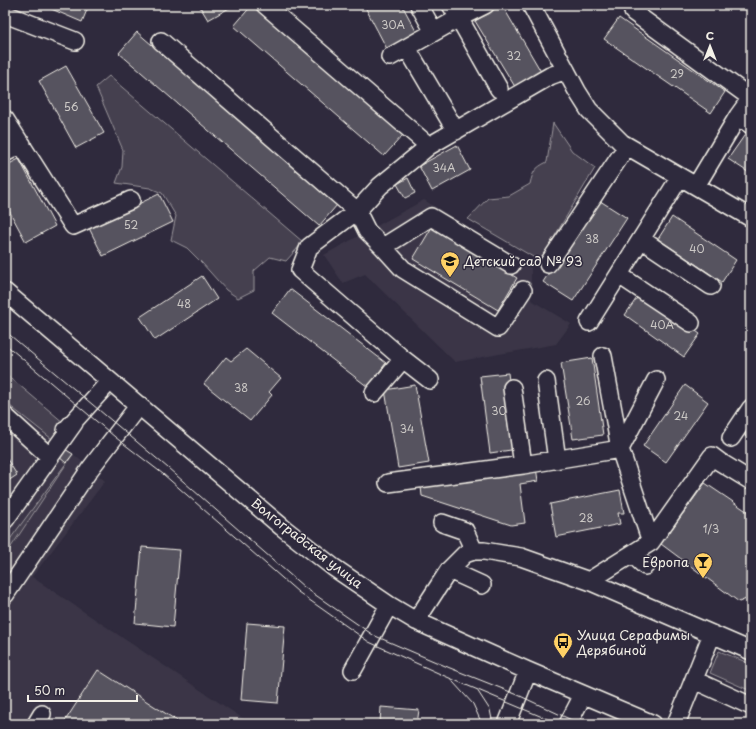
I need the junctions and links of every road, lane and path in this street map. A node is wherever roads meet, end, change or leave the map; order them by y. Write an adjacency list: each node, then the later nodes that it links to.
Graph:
1 (265, 5): 19 (street)
2 (419, 5): 8 (street)
3 (485, 5): 5 (street)
4 (531, 5): 13 (street)
5 (455, 12): 8 (street); 14 (street)
6 (633, 12): 16 (street)
7 (5, 14): 10 (street)
8 (434, 32): 11 (street)
9 (161, 41): 25 (street)
10 (75, 42)
11 (406, 48): 12 (street); 17 (street)
12 (390, 57)
13 (566, 70): 17 (street); 20 (street)
14 (499, 88)
15 (5, 119): 18 (street)
16 (744, 121): 23 (street)
17 (456, 131): 19 (street)
18 (22, 144): 21 (street); 24 (street)
19 (429, 146): 25 (street)
20 (627, 146): 22 (street); 29 (street)
21 (5, 153)
22 (680, 177): 23 (street); 27 (street)
23 (696, 186): 26 (street)
24 (132, 200)
25 (356, 211): 28 (street); 38 (street)
26 (751, 218)
27 (641, 239): 31 (street); 32 (street)
28 (383, 246): 30 (street); 33 (street)
29 (548, 264)
30 (511, 265)
31 (619, 275): 35 (street); 36 (street)
32 (711, 286)
33 (523, 290)
34 (5, 292): 41 (street, Волгоградская улица)
35 (589, 322)
36 (692, 323)
37 (603, 356): 49 (street)
38 (403, 359): 39 (street); 44 (street)
39 (430, 380)
40 (656, 380): 49 (street)
41 (110, 381): 45 (street, Волгоградская улица); 50 (street)
42 (546, 381): 51 (street)
43 (512, 388): 52 (street)
44 (374, 393)
45 (139, 406): 64 (street); 65 (street, Волгоградская улица)
46 (751, 408): 48 (street)
47 (5, 416): 50 (street)
48 (731, 438)
49 (620, 449): 51 (street); 57 (street)
50 (50, 457): 55 (street)
51 (557, 460): 52 (street)
52 (523, 465): 54 (street)
53 (751, 481): 57 (street)
54 (388, 483)
55 (5, 520)
56 (442, 523): 58 (street)
57 (651, 542): 59 (street)
58 (474, 551): 61 (street); 62 (street)
59 (632, 554): 60 (street); 62 (street)
60 (645, 566)
61 (449, 570): 63 (street); 66 (street)
62 (589, 581): 67 (street)
63 (482, 585)
64 (5, 595)
65 (389, 605): 66 (street, Волгоградская улица); 69 (street)
66 (416, 620): 70 (street, Волгоградская улица)
67 (712, 634): 68 (street); 71 (street)
68 (751, 651)
69 (353, 670)
70 (528, 671): 72 (street, Волгоградская улица); 74 (street)
71 (694, 680): 73 (street); 77 (street)
72 (583, 695): 75 (street); 76 (street, Волгоградская улица)
73 (751, 706)
74 (507, 724)
75 (568, 724)
76 (653, 724)
77 (676, 724)

